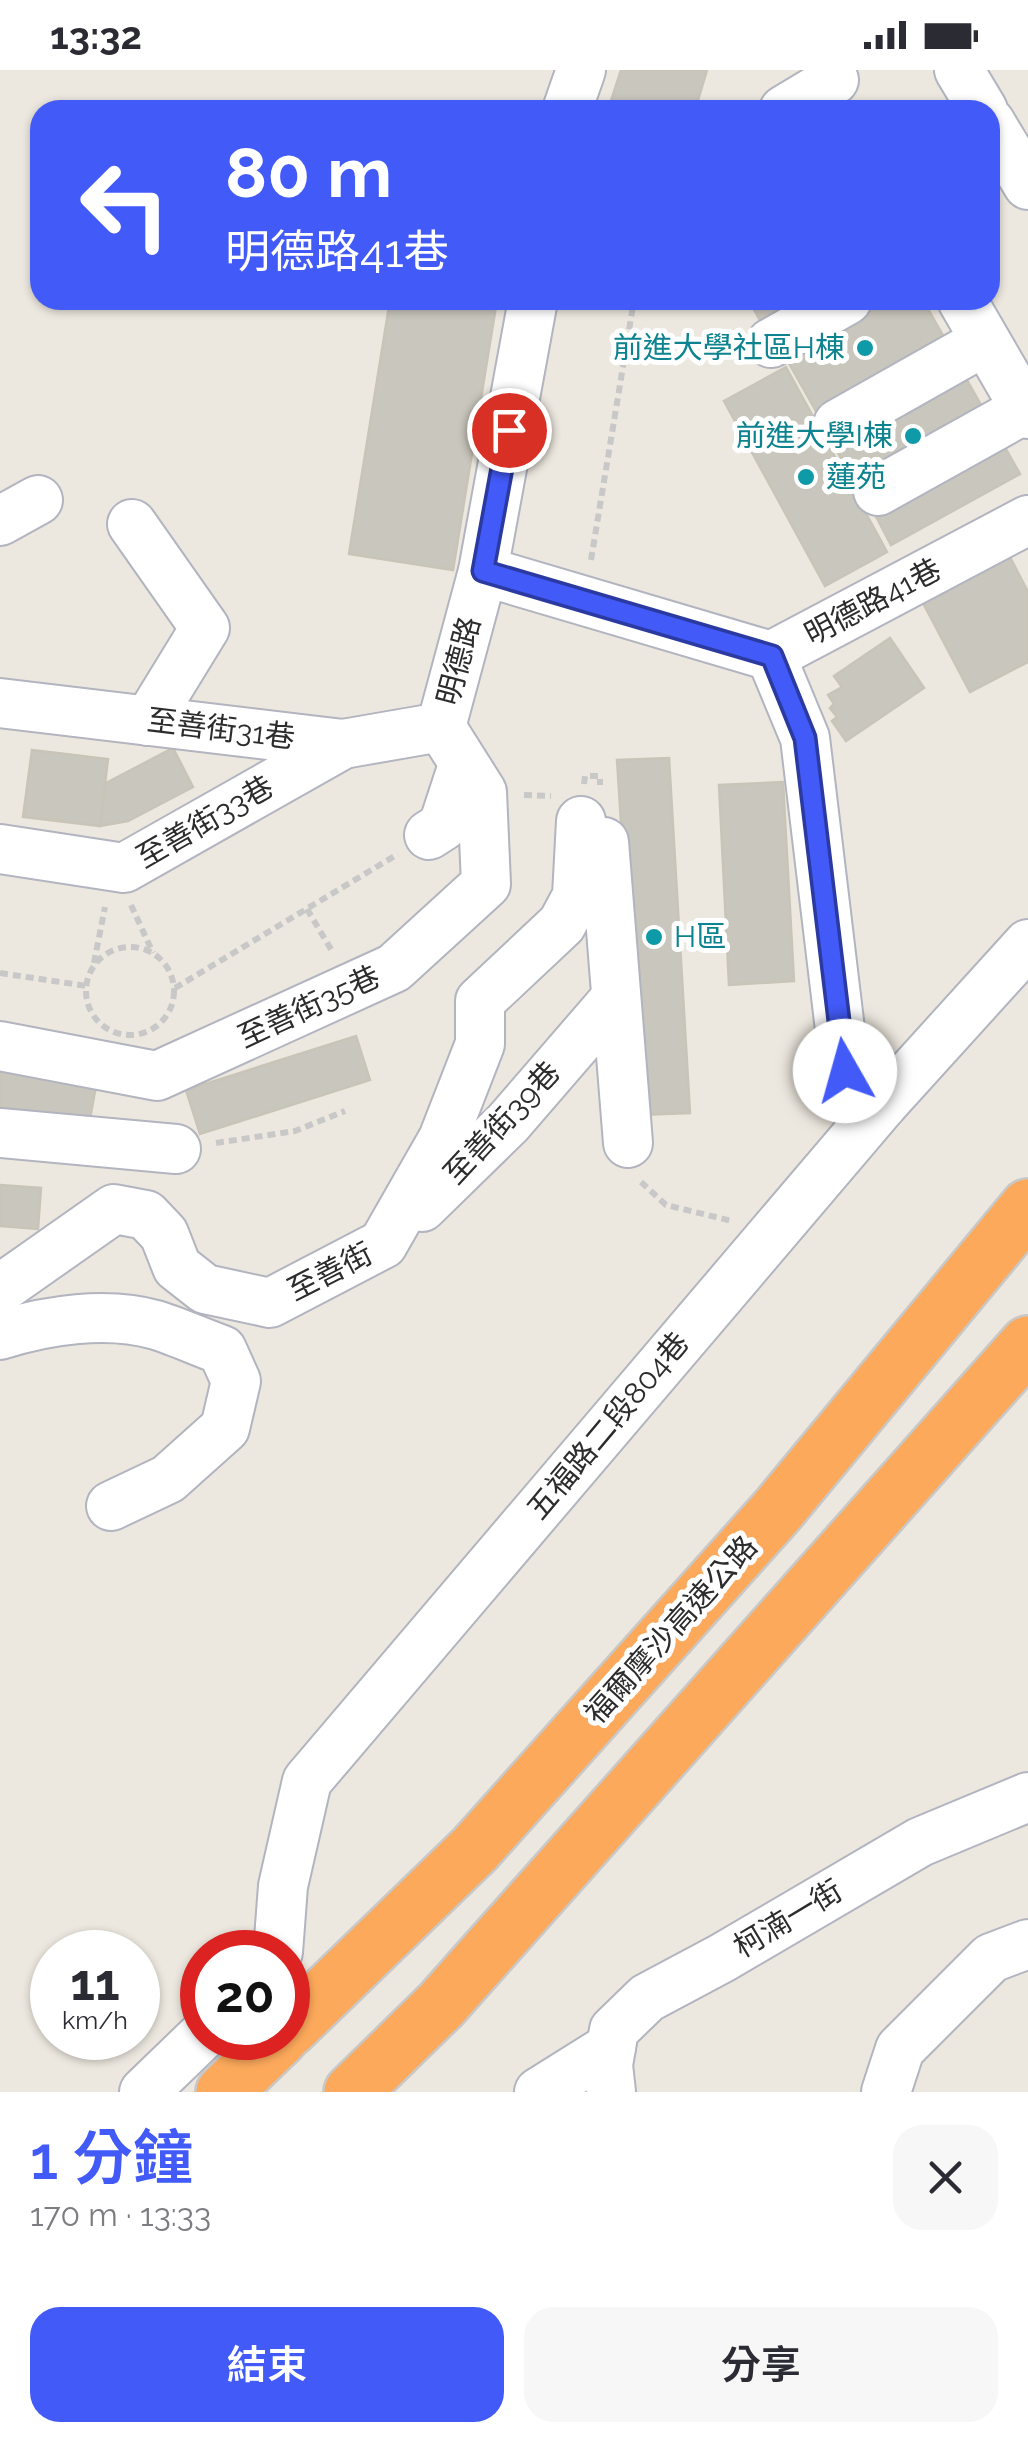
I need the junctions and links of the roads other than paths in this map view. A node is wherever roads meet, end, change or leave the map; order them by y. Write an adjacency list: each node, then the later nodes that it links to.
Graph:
1 (581, 70): 4 (street)
2 (959, 70): 6 (street)
3 (836, 87): 5 (street)
4 (570, 100)
5 (807, 100)
6 (977, 100)
7 (1000, 139): 8 (street)
8 (1028, 186)
9 (531, 310): 19 (street, 明德路)
10 (830, 310): 13 (street)
11 (968, 310): 12 (street)
12 (985, 340): 14 (street); 15 (street)
13 (771, 344)
14 (1026, 412): 16 (street)
15 (838, 424)
16 (878, 492)
17 (1028, 520): 20 (street, 明德路41巷)
18 (132, 524): 22 (street)
19 (483, 571): 20 (street, 明德路41巷); 24 (street, 明德路)
20 (772, 656): 30 (street)
21 (0, 703): 22 (street, 至善街31巷)
22 (148, 721): 23 (street, 至善街31巷)
23 (343, 744): 24 (street, 至善街31巷); 26 (street, 至善街33巷)
24 (462, 761): 25 (street); 29 (street, 至善街35巷)
25 (429, 835)
26 (0, 850)
27 (1028, 944): 30 (street, 五福路二段804巷)
28 (616, 998): 32 (street); 35 (street, 至善街39巷); 35 (street, 至善街)
29 (0, 1046)
30 (883, 1104): 41 (street, 五福路二段804巷)
31 (0, 1133): 33 (street)
32 (628, 1143)
33 (176, 1149)
34 (1028, 1207): 43 (highway, 福爾摩沙高速公路)
35 (383, 1244): 36 (street, 至善街)
36 (0, 1289)
37 (0, 1334): 39 (street)
38 (1028, 1344): 49 (highway)
39 (111, 1506)
40 (1028, 1797): 46 (street, 柯湳一街)
41 (280, 1930)
42 (1028, 1944): 51 (street)
43 (310, 2009)
44 (180, 2057): 47 (street)
45 (257, 2060): 48 (highway)
46 (611, 2070): 50 (street)
47 (144, 2092)
48 (224, 2092)
49 (352, 2092)
50 (539, 2092)
51 (886, 2092)

